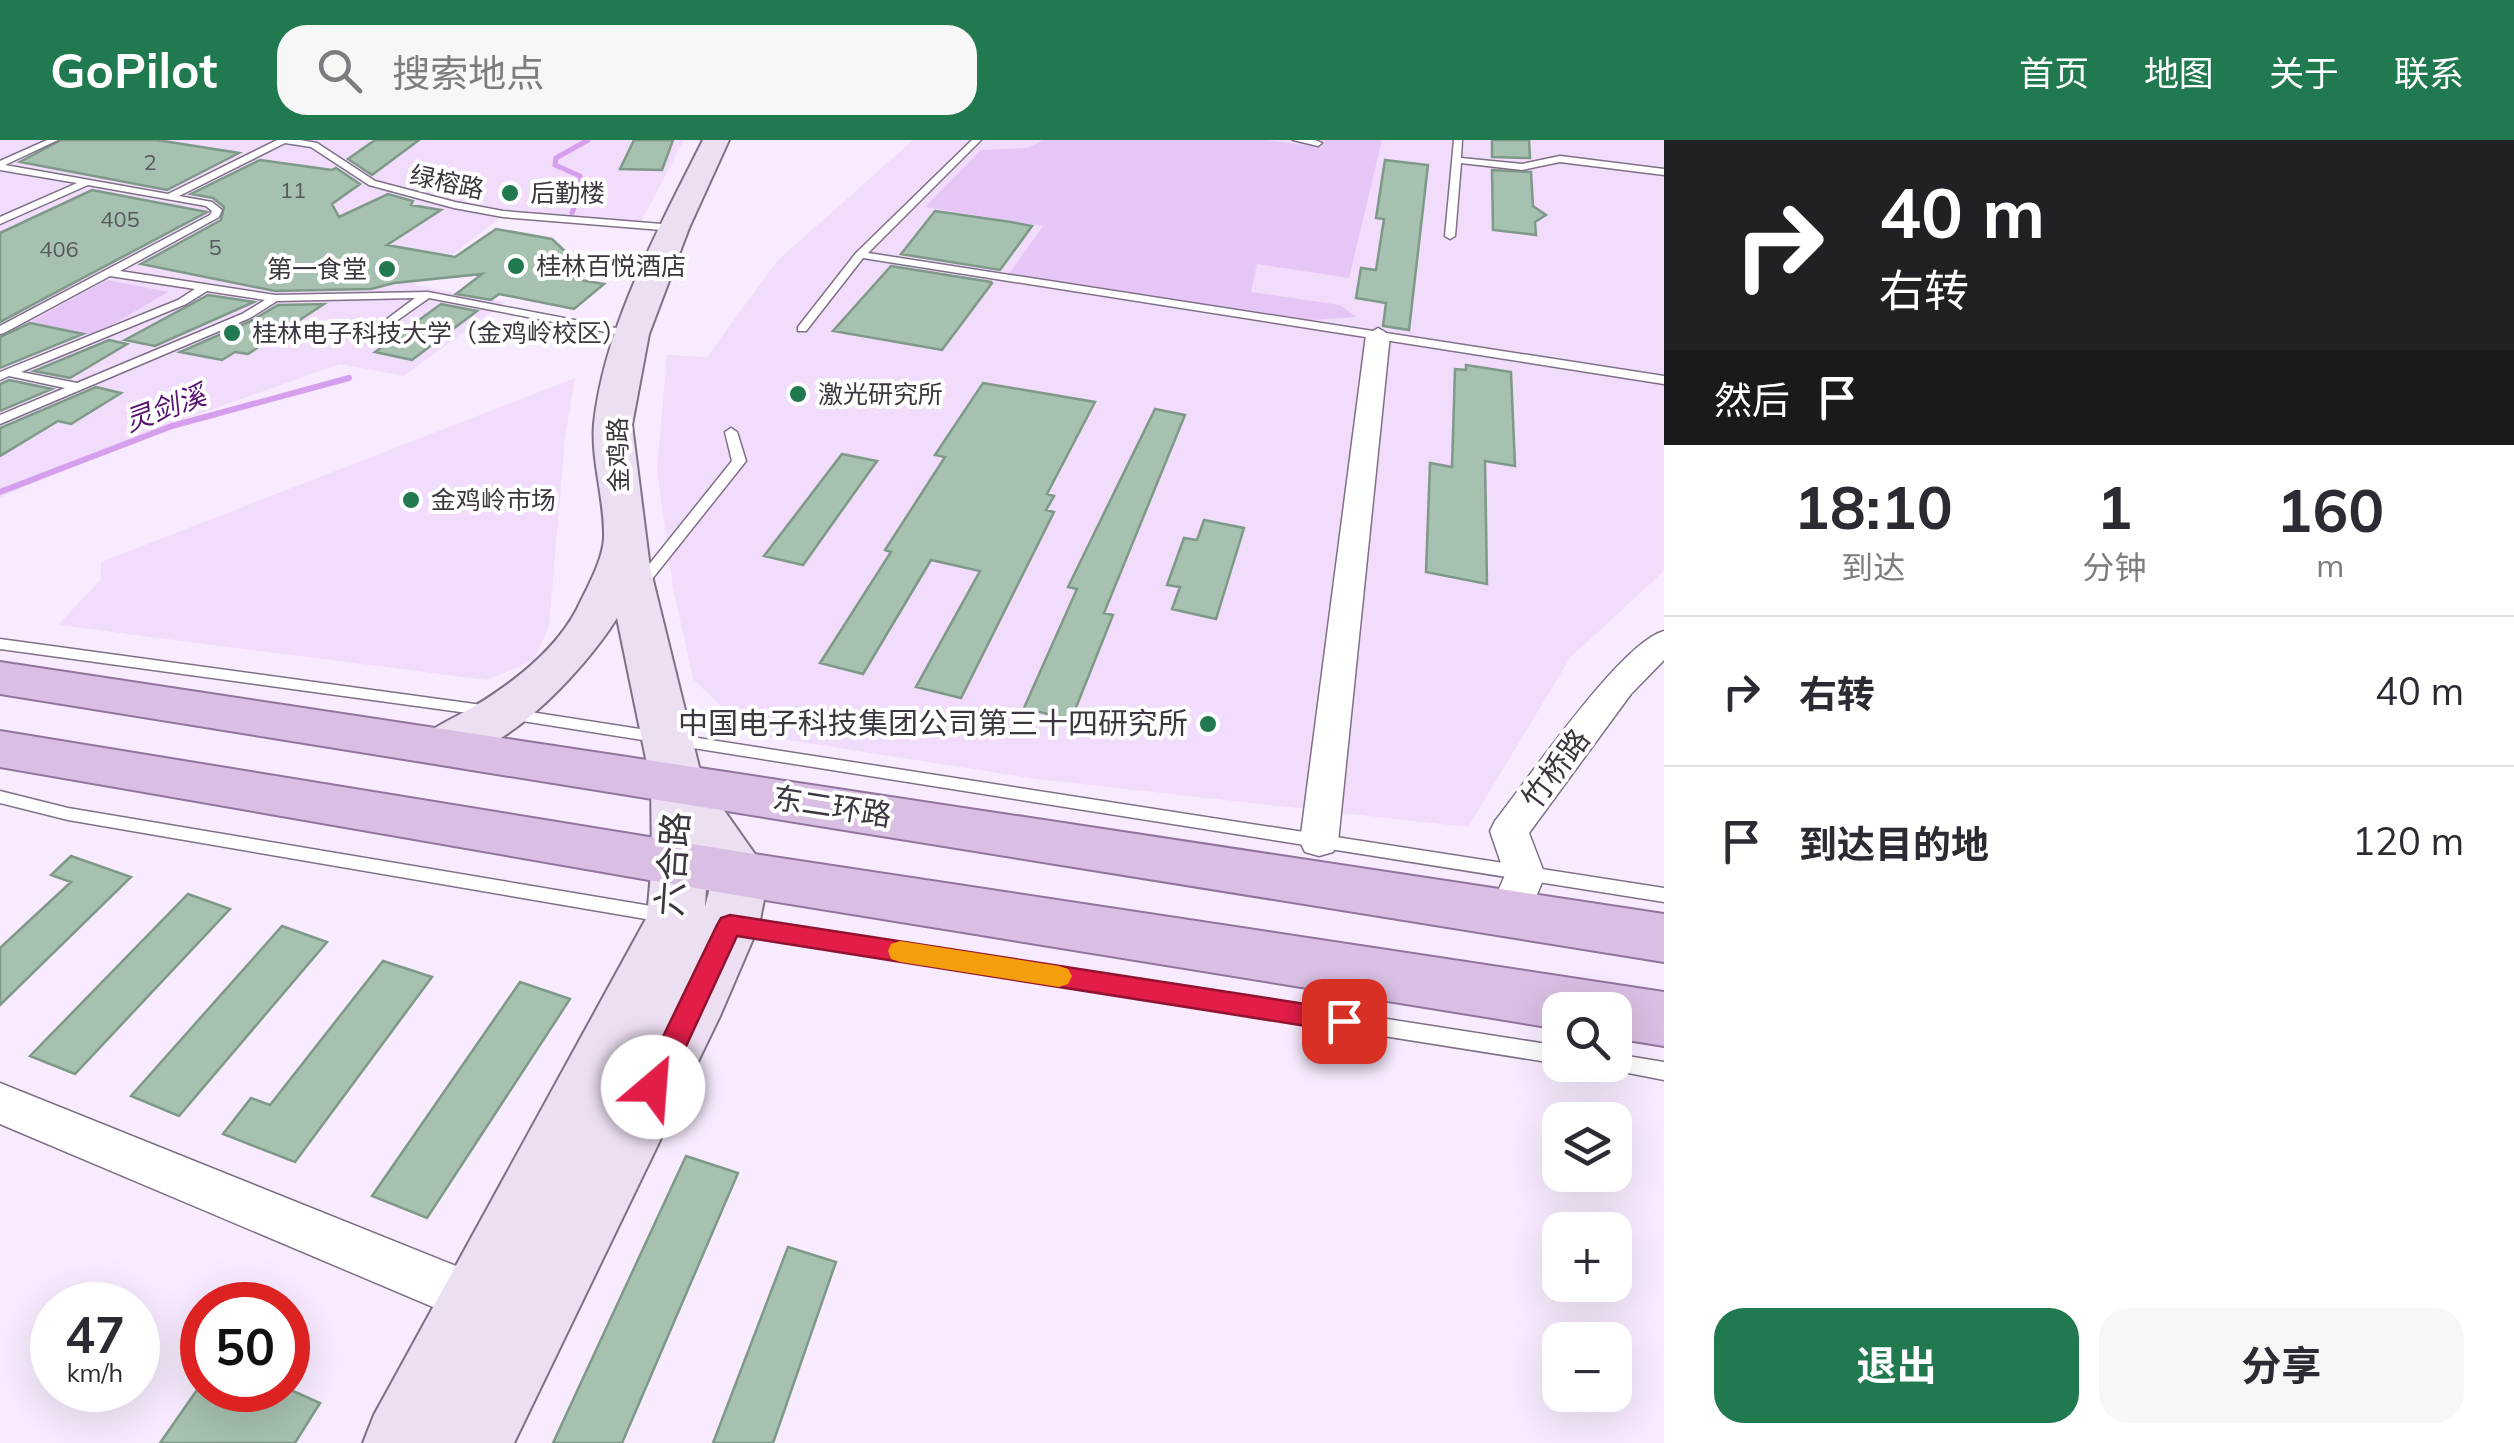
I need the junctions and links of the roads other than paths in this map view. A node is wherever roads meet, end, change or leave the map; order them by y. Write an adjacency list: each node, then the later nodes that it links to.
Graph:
1 (54, 140): 10 (lane)
2 (284, 140): 8 (lane, 绿榕路); 13 (lane)
3 (716, 140): 16 (main road, 金鸡路)
4 (977, 140): 18 (lane)
5 (1297, 140): 7 (lane)
6 (1458, 140): 9 (lane)
7 (1318, 142)
8 (300, 143): 14 (lane); 16 (lane, 绿榕路)
9 (1456, 160): 11 (lane); 17 (lane)
10 (0, 166): 12 (lane)
11 (1664, 172)
12 (86, 182): 13 (lane); 15 (lane)
13 (169, 197): 14 (lane)
14 (188, 200): 19 (lane)
15 (0, 221)
16 (674, 228): 26 (main road, 金鸡路)
17 (1450, 236)
18 (860, 255): 23 (lane); 27 (lane)
19 (110, 272): 20 (lane); 24 (lane)
20 (204, 289): 22 (lane); 28 (lane)
21 (428, 295): 22 (lane); 25 (lane); 26 (lane)
22 (275, 298): 30 (lane)
23 (802, 329)
24 (0, 331)
25 (374, 333)
26 (632, 334): 33 (main road, 金鸡路)
27 (1378, 336): 29 (lane); 45 (street)
28 (3, 373): 30 (lane)
29 (1664, 380)
30 (78, 387): 31 (lane)
31 (0, 420)
32 (731, 432): 34 (lane)
33 (624, 543): 34 (main road, 金鸡路); 38 (main road)
34 (633, 594): 41 (main road, 金鸡路)
35 (1664, 641): 46 (street, 竹桥路)
36 (0, 644): 38 (lane)
37 (0, 678): 39 (main road, 东二环路)
38 (504, 713): 39 (main road); 41 (lane)
39 (443, 745): 41 (main road, 东二环路)
40 (0, 749): 42 (main road)
41 (672, 762): 45 (lane); 46 (main road, 东二环路); 48 (main road, 六合路)
42 (96, 764): 43 (main road); 48 (main road)
43 (0, 774)
44 (0, 798): 48 (lane)
45 (1319, 842): 46 (lane)
46 (1517, 895): 47 (lane); 49 (main road, 东二环路)
47 (1664, 896)
48 (705, 903): 50 (main road); 53 (lane); 57 (main road, 六合路); 59 (main road, 六合路)
49 (1664, 938)
50 (1542, 1002)
51 (1632, 1014): 52 (main road)
52 (1664, 1019)
53 (1542, 1051)
54 (1632, 1067): 55 (lane)
55 (1664, 1072)
56 (0, 1103): 57 (street)
57 (478, 1300): 58 (main road, 六合路)
58 (402, 1443)
59 (472, 1443)

